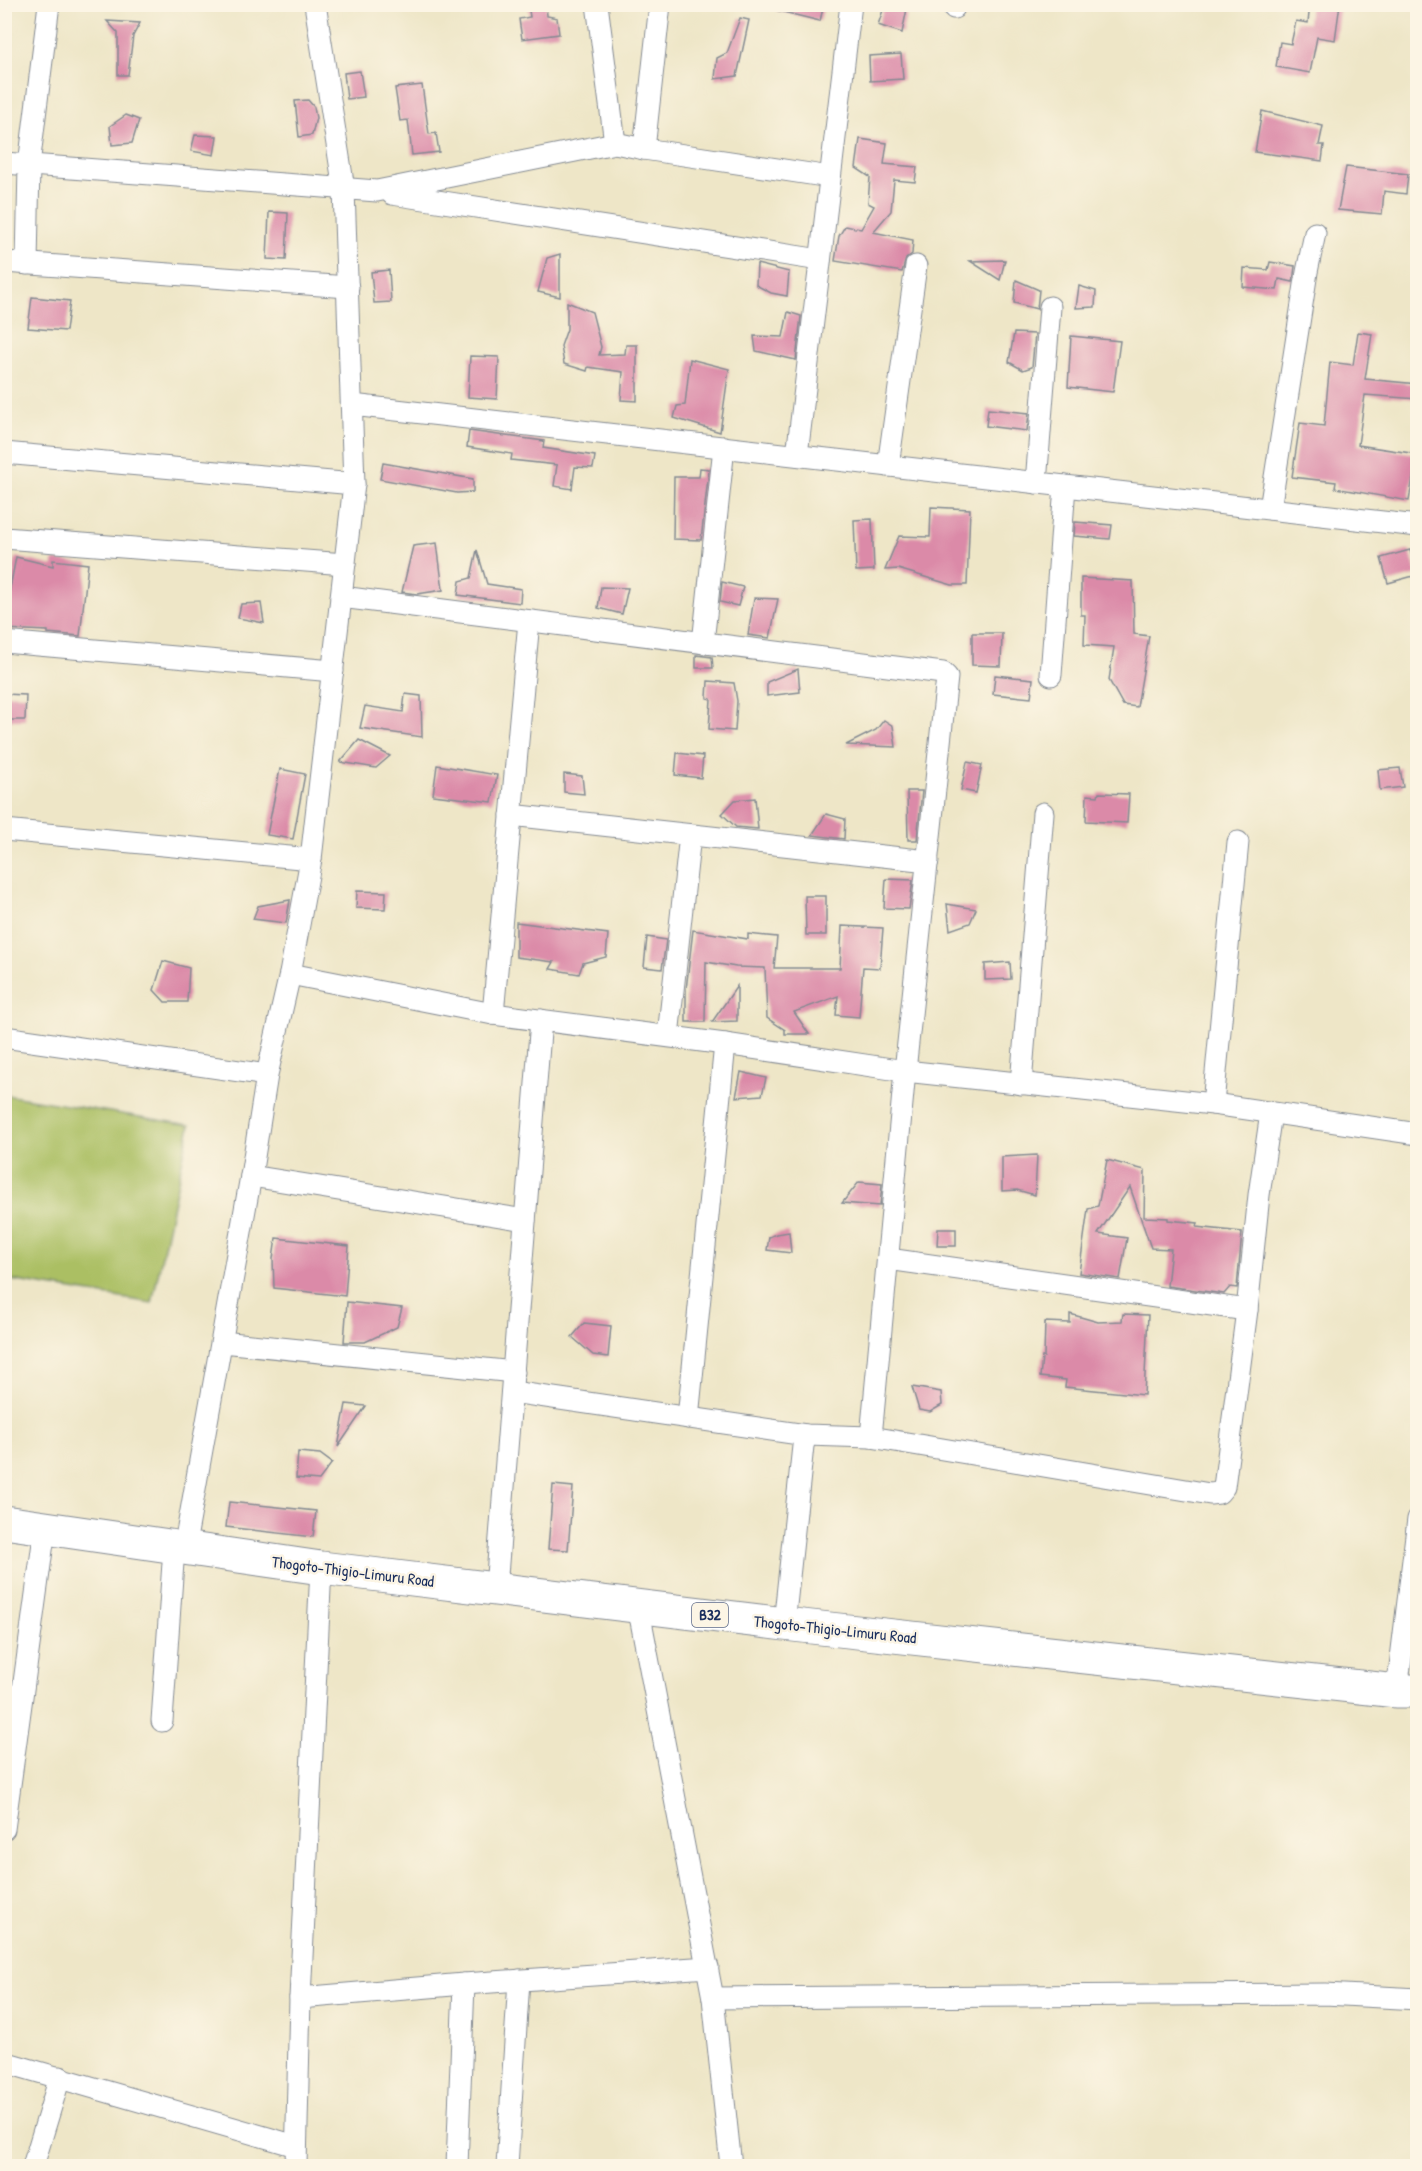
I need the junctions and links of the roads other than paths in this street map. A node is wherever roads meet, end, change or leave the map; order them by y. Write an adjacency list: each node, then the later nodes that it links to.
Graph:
1 (49, 4): 9 (street)
2 (315, 4): 11 (street)
3 (597, 4): 6 (street)
4 (660, 4): 7 (street)
5 (851, 4): 10 (street)
6 (615, 143): 7 (street); 12 (street)
7 (644, 149): 10 (street)
8 (4, 163): 9 (street)
9 (29, 165): 11 (street); 16 (street)
10 (830, 177): 14 (street)
11 (344, 189): 12 (street); 18 (street)
12 (377, 191): 14 (street)
13 (1315, 233): 28 (street)
14 (820, 260): 23 (street)
15 (4, 262): 16 (street)
16 (27, 264): 18 (street)
17 (916, 266): 24 (street)
18 (348, 287): 20 (street)
19 (1050, 308): 25 (street)
20 (352, 405): 21 (street); 26 (street)
21 (724, 447): 23 (street); 35 (street)
22 (4, 453): 26 (street)
23 (797, 455): 24 (street)
24 (888, 466): 25 (street)
25 (1036, 483): 27 (street)
26 (354, 484): 31 (street)
27 (1065, 486): 28 (street); 37 (street)
28 (1270, 509): 29 (street)
29 (1418, 526)
30 (4, 538): 31 (street)
31 (345, 564): 32 (street)
32 (341, 597): 33 (street); 36 (street)
33 (529, 621): 35 (street); 39 (street)
34 (4, 642): 36 (street)
35 (703, 643): 44 (street)
36 (333, 671): 43 (street)
37 (1051, 675)
38 (1043, 813): 53 (street)
39 (511, 815): 41 (street); 46 (street)
40 (4, 830): 43 (street)
41 (690, 835): 44 (street); 48 (street)
42 (1238, 842): 54 (street)
43 (311, 859): 45 (street)
44 (928, 861): 51 (street)
45 (290, 974): 46 (street); 52 (street)
46 (493, 1014): 47 (street)
47 (541, 1020): 48 (street); 58 (street)
48 (668, 1036): 50 (street)
49 (4, 1037): 52 (street)
50 (726, 1044): 51 (street); 63 (street)
51 (905, 1071): 53 (street); 59 (street)
52 (267, 1075): 57 (street)
53 (1021, 1084): 54 (street)
54 (1213, 1104): 55 (street)
55 (1271, 1113): 56 (street); 60 (street)
56 (1418, 1134)
57 (251, 1176): 58 (street); 61 (street)
58 (525, 1220): 62 (street)
59 (888, 1259): 60 (street); 65 (street)
60 (1247, 1310): 65 (street)
61 (222, 1342): 62 (street); 69 (street)
62 (513, 1382): 63 (street); 71 (street)
63 (688, 1418): 64 (street)
64 (806, 1435): 65 (street); 73 (street)
65 (871, 1437)
66 (1418, 1519): 74 (street)
67 (4, 1522): 68 (highway, Thogoto-Thigio-Limuru Road / B32)
68 (45, 1528): 69 (highway, Thogoto-Thigio-Limuru Road / B32); 76 (street)
69 (179, 1549): 70 (highway, Thogoto-Thigio-Limuru Road / B32); 75 (street)
70 (321, 1568): 71 (highway, Thogoto-Thigio-Limuru Road / B32); 80 (street)
71 (496, 1588): 72 (highway, Thogoto-Thigio-Limuru Road / B32)
72 (636, 1605): 73 (highway, Thogoto-Thigio-Limuru Road / B32); 77 (street)
73 (784, 1624): 74 (highway, Thogoto-Thigio-Limuru Road / B32)
74 (1407, 1691)
75 (162, 1721)
76 (4, 1829)
77 (708, 1967): 78 (street); 81 (street)
78 (519, 1980): 79 (street); 88 (street)
79 (464, 1984): 80 (street); 87 (street)
80 (300, 1998): 85 (street)
81 (713, 1998): 82 (street); 89 (street)
82 (1418, 1999)
83 (4, 2062): 84 (street)
84 (60, 2078): 85 (street); 86 (street)
85 (296, 2156)
86 (33, 2166)
87 (456, 2166)
88 (507, 2166)
89 (731, 2166)

